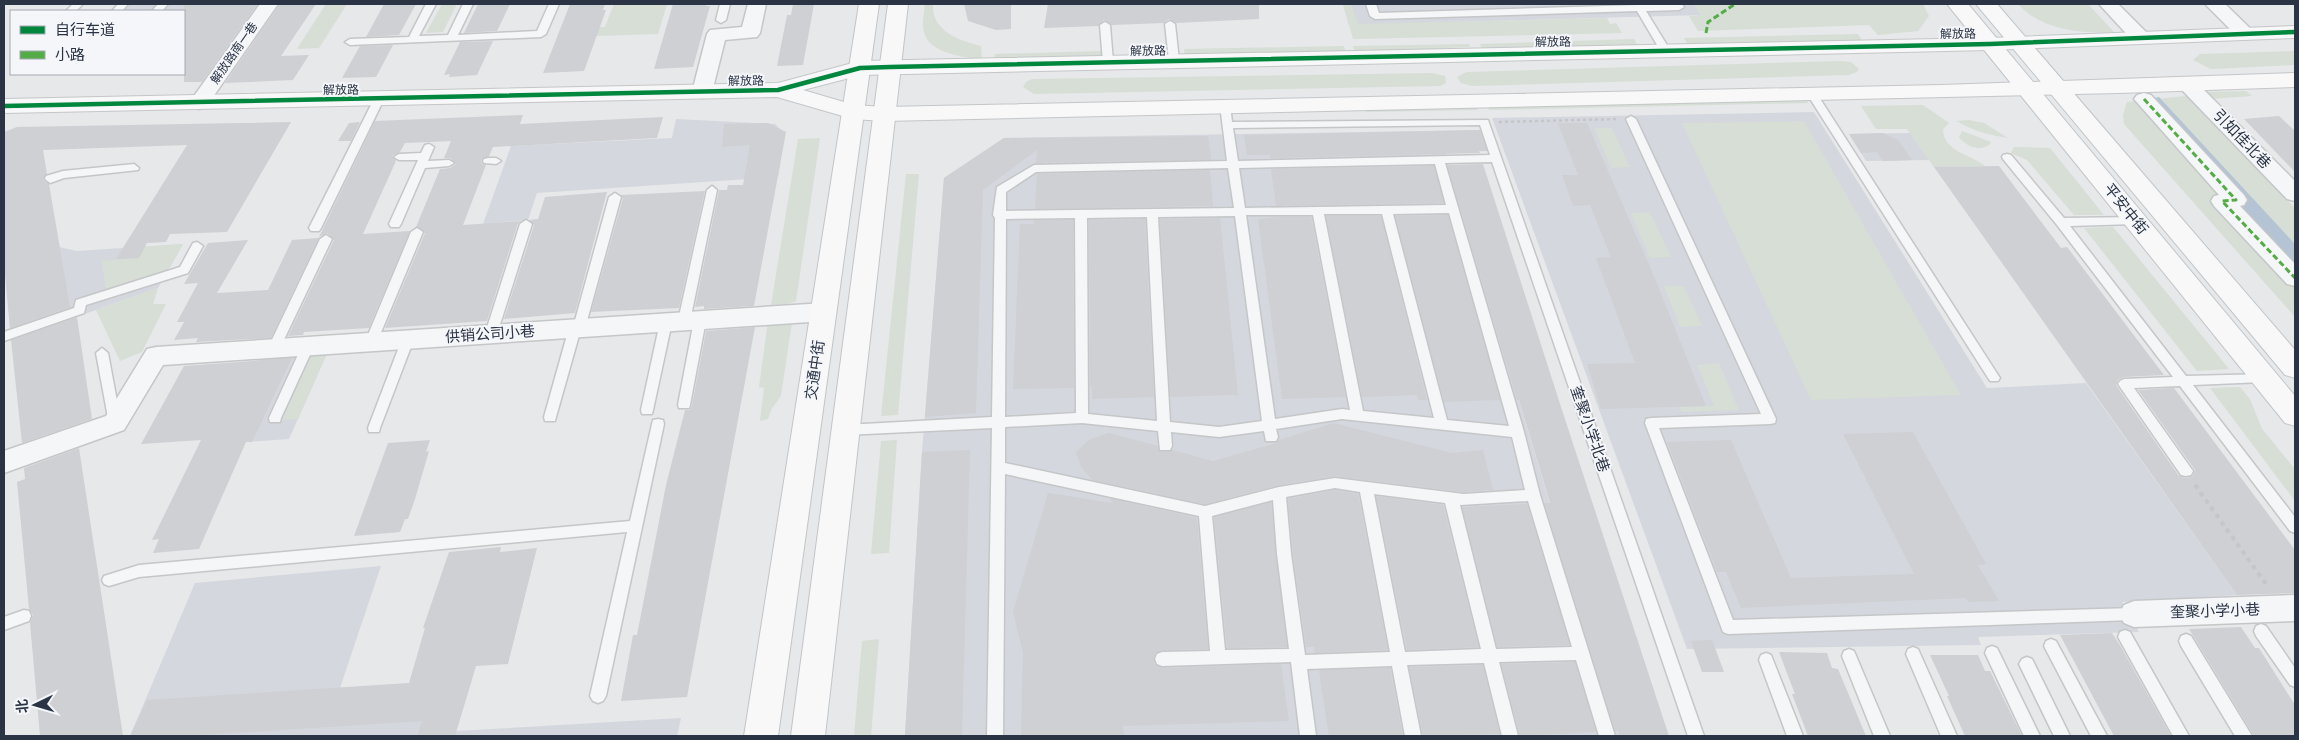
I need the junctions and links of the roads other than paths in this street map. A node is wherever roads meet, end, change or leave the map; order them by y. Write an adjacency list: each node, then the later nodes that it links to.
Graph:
1 (269, 4): 42 (street, 解放路南一巷)
2 (431, 4): 24 (lane)
3 (468, 4): 22 (lane)
4 (554, 4): 22 (lane)
5 (725, 4): 17 (lane)
6 (757, 4): 38 (street)
7 (869, 4): 32 (street, 交通中街)
8 (898, 4): 31 (street)
9 (1371, 4): 15 (lane)
10 (1677, 4): 16 (lane)
11 (1957, 4): 27 (street, 平安中街)
12 (1986, 4): 26 (street, 平安中街)
13 (2108, 4): 23 (street)
14 (2214, 4): 21 (street)
15 (1605, 7): 16 (lane)
16 (1640, 9): 28 (lane)
17 (721, 20)
18 (1170, 24): 29 (lane)
19 (1105, 25): 30 (lane)
20 (2295, 32): 21 (street, 解放路)
21 (2246, 34): 23 (street, 解放路)
22 (451, 38): 24 (lane)
23 (2141, 38): 26 (street, 解放路)
24 (412, 40): 25 (lane)
25 (350, 42)
26 (2018, 42): 27 (street, 解放路); 36 (street, 平安中街)
27 (1990, 44): 28 (street, 解放路); 37 (street, 平安中街)
28 (1665, 50): 29 (street, 解放路)
29 (1174, 60): 30 (street, 解放路)
30 (1108, 62): 31 (street, 解放路)
31 (890, 67): 32 (street, 解放路); 45 (street)
32 (860, 68): 35 (street, 解放路); 44 (street, 交通中街)
33 (2295, 80): 34 (street, 解放路)
34 (2188, 85): 36 (street, 解放路); 60 (street, 引如佳北巷)
35 (778, 90): 38 (street, 解放路); 44 (street, 解放路)
36 (2059, 90): 37 (street, 解放路); 88 (street, 平安中街)
37 (2029, 91): 39 (street, 解放路); 69 (street, 平安中街)
38 (702, 92): 40 (street, 解放路)
39 (1812, 94): 46 (street, 解放路); 90 (lane)
40 (379, 99): 42 (street, 解放路); 53 (lane)
41 (2144, 99): 77 (street)
42 (199, 103): 43 (street, 解放路)
43 (10, 108)
44 (853, 112): 45 (street, 解放路); 78 (street, 交通中街)
45 (884, 114): 46 (street, 解放路); 105 (street)
46 (1226, 115): 51 (lane, 奎聚小学北巷); 56 (lane)
47 (1631, 119): 123 (lane)
48 (425, 156): 49 (lane); 55 (lane); 71 (lane)
49 (398, 157)
50 (2007, 157): 70 (lane)
51 (1496, 158): 54 (lane); 147 (lane, 奎聚小学北巷)
52 (363, 159): 53 (lane)
53 (349, 160): 73 (lane)
54 (1439, 160): 56 (lane); 62 (lane)
55 (449, 163)
56 (1232, 164): 65 (lane); 68 (lane)
57 (134, 168): 58 (lane)
58 (50, 179)
59 (712, 190): 79 (lane)
60 (2295, 194)
61 (615, 198): 80 (lane)
62 (1452, 209): 63 (lane); 107 (lane)
63 (1387, 210): 64 (lane); 102 (lane)
64 (1318, 211): 65 (lane); 94 (lane)
65 (1240, 212): 66 (lane); 106 (lane)
66 (1152, 213): 67 (lane); 104 (lane)
67 (1081, 214): 68 (lane); 98 (lane)
68 (999, 215): 100 (lane)
69 (2135, 220): 70 (lane); 89 (street, 平安中街)
70 (2061, 222): 91 (lane)
71 (394, 224)
72 (526, 224): 81 (lane)
73 (315, 228)
74 (417, 232): 84 (lane)
75 (326, 239): 86 (lane)
76 (197, 246): 82 (lane)
77 (2295, 278)
78 (824, 312): 79 (street, 供销公司小巷); 140 (street, 交通中街)
79 (684, 321): 80 (street, 供销公司小巷); 92 (lane); 93 (lane)
80 (577, 328): 81 (street, 供销公司小巷); 96 (lane)
81 (491, 334): 83 (street, 供销公司小巷)
82 (4, 337)
83 (408, 339): 84 (street, 供销公司小巷); 103 (lane)
84 (370, 342): 85 (street, 供销公司小巷)
85 (308, 346): 86 (street, 供销公司小巷); 97 (lane)
86 (274, 348): 99 (street, 供销公司小巷)
87 (102, 353): 99 (lane)
88 (2295, 368)
89 (2264, 377): 91 (lane); 95 (street, 平安中街)
90 (1994, 378)
91 (2184, 381): 111 (lane); 118 (lane)
92 (684, 405)
93 (647, 410)
94 (1357, 415): 102 (lane); 106 (lane)
95 (2295, 415)
96 (550, 417)
97 (275, 418)
98 (1082, 418): 100 (lane); 104 (lane)
99 (115, 423): 109 (street)
100 (998, 423): 105 (lane); 110 (lane)
101 (658, 424): 117 (lane)
102 (1442, 424): 107 (lane)
103 (374, 428)
104 (1164, 428): 106 (lane); 108 (lane)
105 (845, 430): 141 (street)
106 (1270, 431)
107 (1518, 432): 114 (lane)
108 (1165, 446)
109 (4, 462)
110 (999, 467): 116 (lane); 142 (lane)
111 (2188, 475)
112 (1366, 488): 113 (lane); 115 (lane); 135 (lane)
113 (1279, 493): 116 (lane); 134 (lane)
114 (1532, 495): 115 (lane); 127 (lane)
115 (1451, 498): 130 (lane)
116 (1205, 512): 132 (lane)
117 (636, 526): 119 (lane); 139 (lane)
118 (2295, 526)
119 (109, 580)
120 (2289, 608): 123 (street, 奎聚小学小巷)
121 (24, 616): 122 (lane)
122 (4, 624)
123 (2130, 625): 154 (lane)
124 (2261, 630): 138 (lane)
125 (2186, 640): 155 (lane)
126 (2051, 646): 153 (lane)
127 (1582, 653): 130 (lane); 146 (lane)
128 (1992, 653): 151 (lane)
129 (1913, 654): 150 (lane)
130 (1490, 656): 135 (lane); 145 (lane)
131 (1849, 656): 149 (lane)
132 (1218, 657): 133 (lane); 134 (lane)
133 (1162, 659)
134 (1298, 659): 135 (lane); 143 (lane)
135 (1398, 659): 144 (lane)
136 (1766, 660): 148 (lane)
137 (2027, 664): 152 (lane)
138 (2295, 680)
139 (598, 696)
140 (761, 736)
141 (808, 736)
142 (995, 736)
143 (1308, 736)
144 (1413, 736)
145 (1510, 736)
146 (1608, 736)
147 (1696, 736)
148 (1795, 736)
149 (1882, 736)
150 (1949, 736)
151 (2032, 736)
152 (2062, 736)
153 (2099, 736)
154 (2181, 736)
155 (2244, 736)

